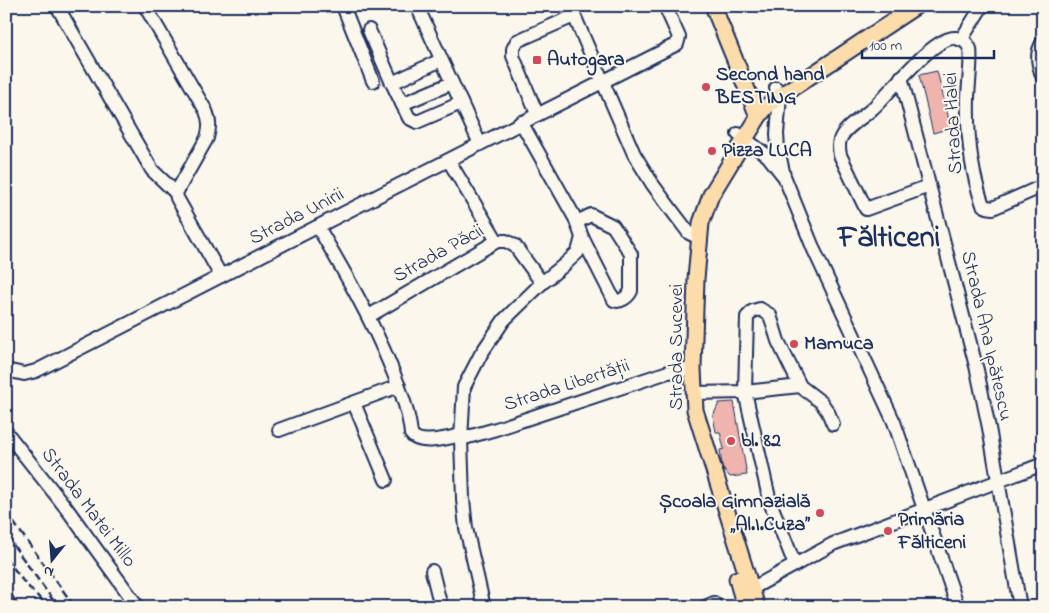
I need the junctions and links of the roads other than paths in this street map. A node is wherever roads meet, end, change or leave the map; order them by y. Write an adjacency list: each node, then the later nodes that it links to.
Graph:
1 (57, 6): 33 (street)
2 (145, 6): 33 (street)
3 (342, 6): 17 (street)
4 (417, 6): 14 (street)
5 (665, 6): 18 (street, Strada Unirii)
6 (713, 6): 24 (main road)
7 (900, 6): 21 (main road)
8 (916, 6): 21 (main road)
9 (982, 6): 12 (street)
10 (572, 11): 18 (street); 25 (street)
11 (369, 30): 19 (street)
12 (962, 40): 15 (street, Strada Halei); 32 (street, Strada Halei)
13 (1043, 42): 16 (street)
14 (441, 60): 19 (street); 20 (street)
15 (901, 77): 31 (street, Strada Ana Ipătescu); 31 (street, Strada Halei)
16 (1043, 78)
17 (373, 81)
18 (602, 82): 25 (street, Strada Unirii); 36 (street)
19 (392, 83): 23 (street)
20 (452, 83): 22 (street); 23 (street)
21 (778, 92): 24 (main road); 30 (street)
22 (461, 103): 23 (street); 28 (street)
23 (402, 104)
24 (757, 112): 27 (main road)
25 (537, 114): 26 (street, Strada Unirii)
26 (521, 122): 28 (street, Strada Unirii); 34 (street)
27 (741, 136): 30 (street); 36 (main road)
28 (480, 144): 29 (street, Strada Unirii)
29 (449, 161): 35 (street, Strada Unirii); 38 (street)
30 (784, 176): 56 (street)
31 (929, 186): 55 (street, Strada Ana Ipătescu)
32 (1038, 188)
33 (176, 192): 39 (street)
34 (577, 222): 37 (street); 37 (street)
35 (318, 227): 39 (street, Strada Unirii); 41 (street)
36 (694, 235): 43 (main road, Strada Sucevei); 47 (main road, Strada Sucevei)
37 (582, 237): 40 (street)
38 (497, 241): 40 (street, Strada Păcii); 41 (street, Strada Păcii)
39 (221, 276): 42 (street, Strada Unirii)
40 (542, 283): 52 (street)
41 (369, 316): 44 (street)
42 (6, 370)
43 (684, 370): 52 (street, Strada Libertății); 65 (main road, Strada Sucevei)
44 (399, 386): 48 (street); 52 (street)
45 (800, 386): 46 (street); 46 (street); 49 (street)
46 (745, 392): 47 (street); 57 (street)
47 (694, 393): 59 (main road, Strada Sucevei)
48 (354, 403): 50 (street); 54 (street)
49 (833, 424)
50 (280, 430)
51 (6, 432): 62 (street, Strada Matei Millo)
52 (461, 437): 64 (street)
53 (1043, 464): 55 (street)
54 (386, 480)
55 (998, 481): 56 (street); 68 (street, Strada Ana Ipătescu)
56 (924, 509): 57 (street); 67 (street)
57 (795, 565): 59 (street)
58 (432, 571): 63 (street)
59 (750, 588): 66 (main road, Strada Sucevei)
60 (6, 598): 61 (street)
61 (11, 607)
62 (138, 607)
63 (441, 607)
64 (484, 607)
65 (746, 607)
66 (757, 607)
67 (958, 607)
68 (1020, 607)

